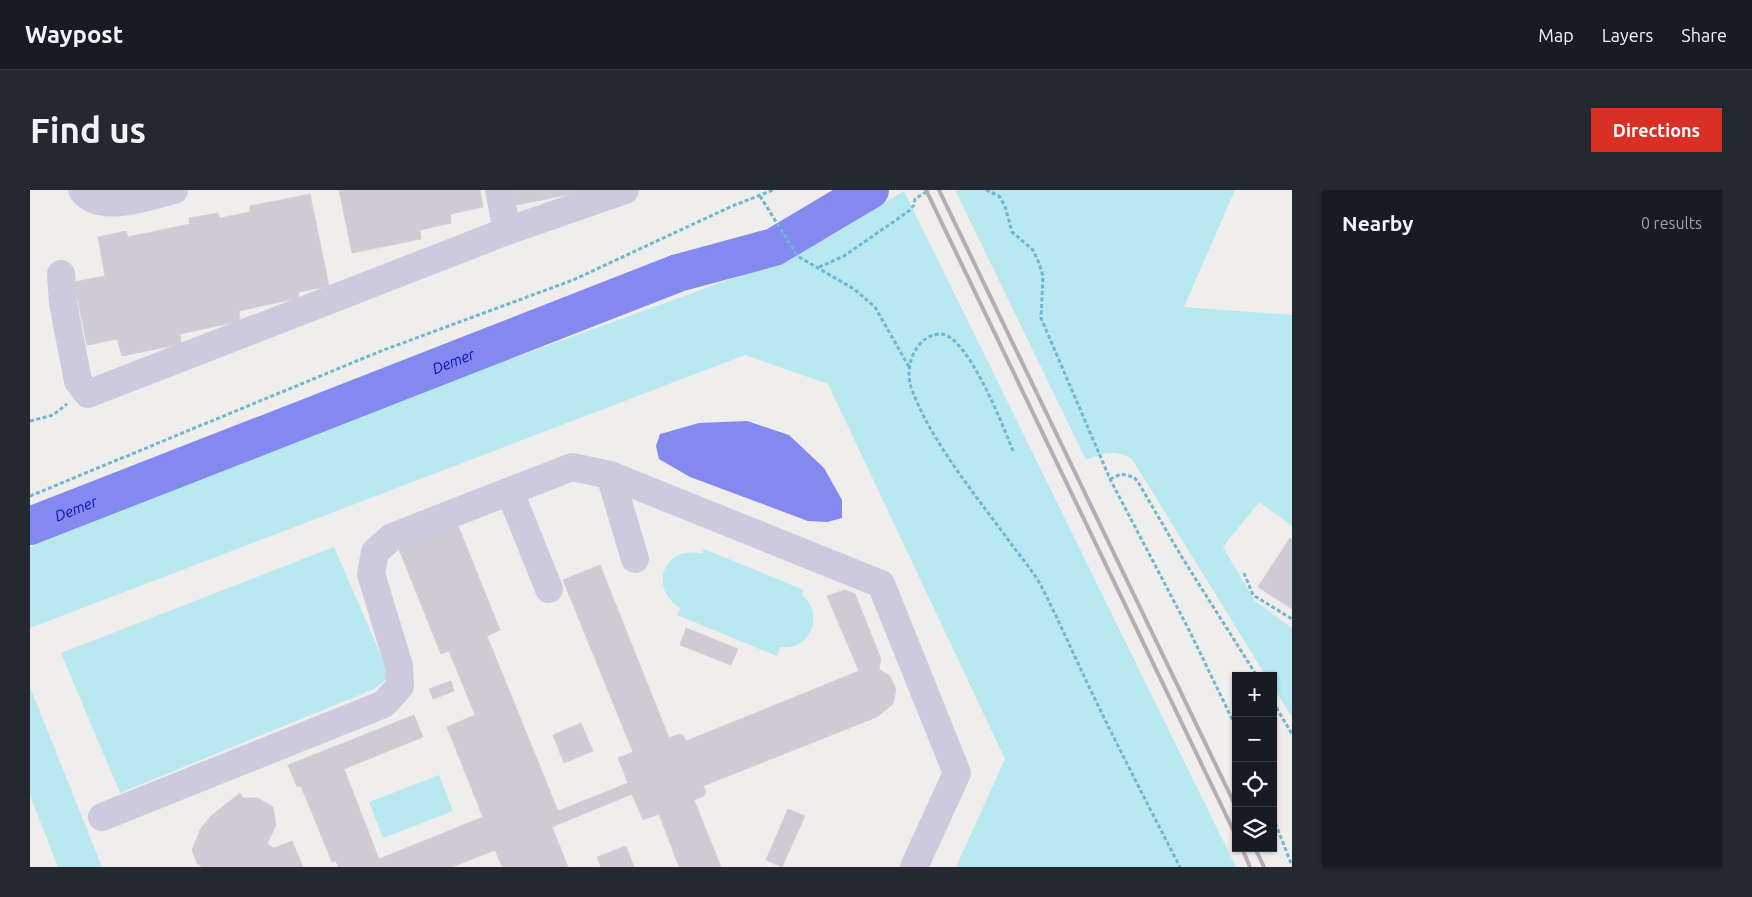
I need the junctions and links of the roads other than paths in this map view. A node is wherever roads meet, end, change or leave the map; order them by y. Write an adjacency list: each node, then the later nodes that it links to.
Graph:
1 (82, 190): 2 (street)
2 (174, 190)
3 (499, 190): 5 (street)
4 (624, 190): 5 (street)
5 (507, 231): 6 (street)
6 (62, 274)
7 (610, 475): 8 (street); 9 (street); 12 (street)
8 (510, 492): 10 (street); 11 (street)
9 (635, 559)
10 (549, 590)
11 (102, 817)
12 (914, 867)

